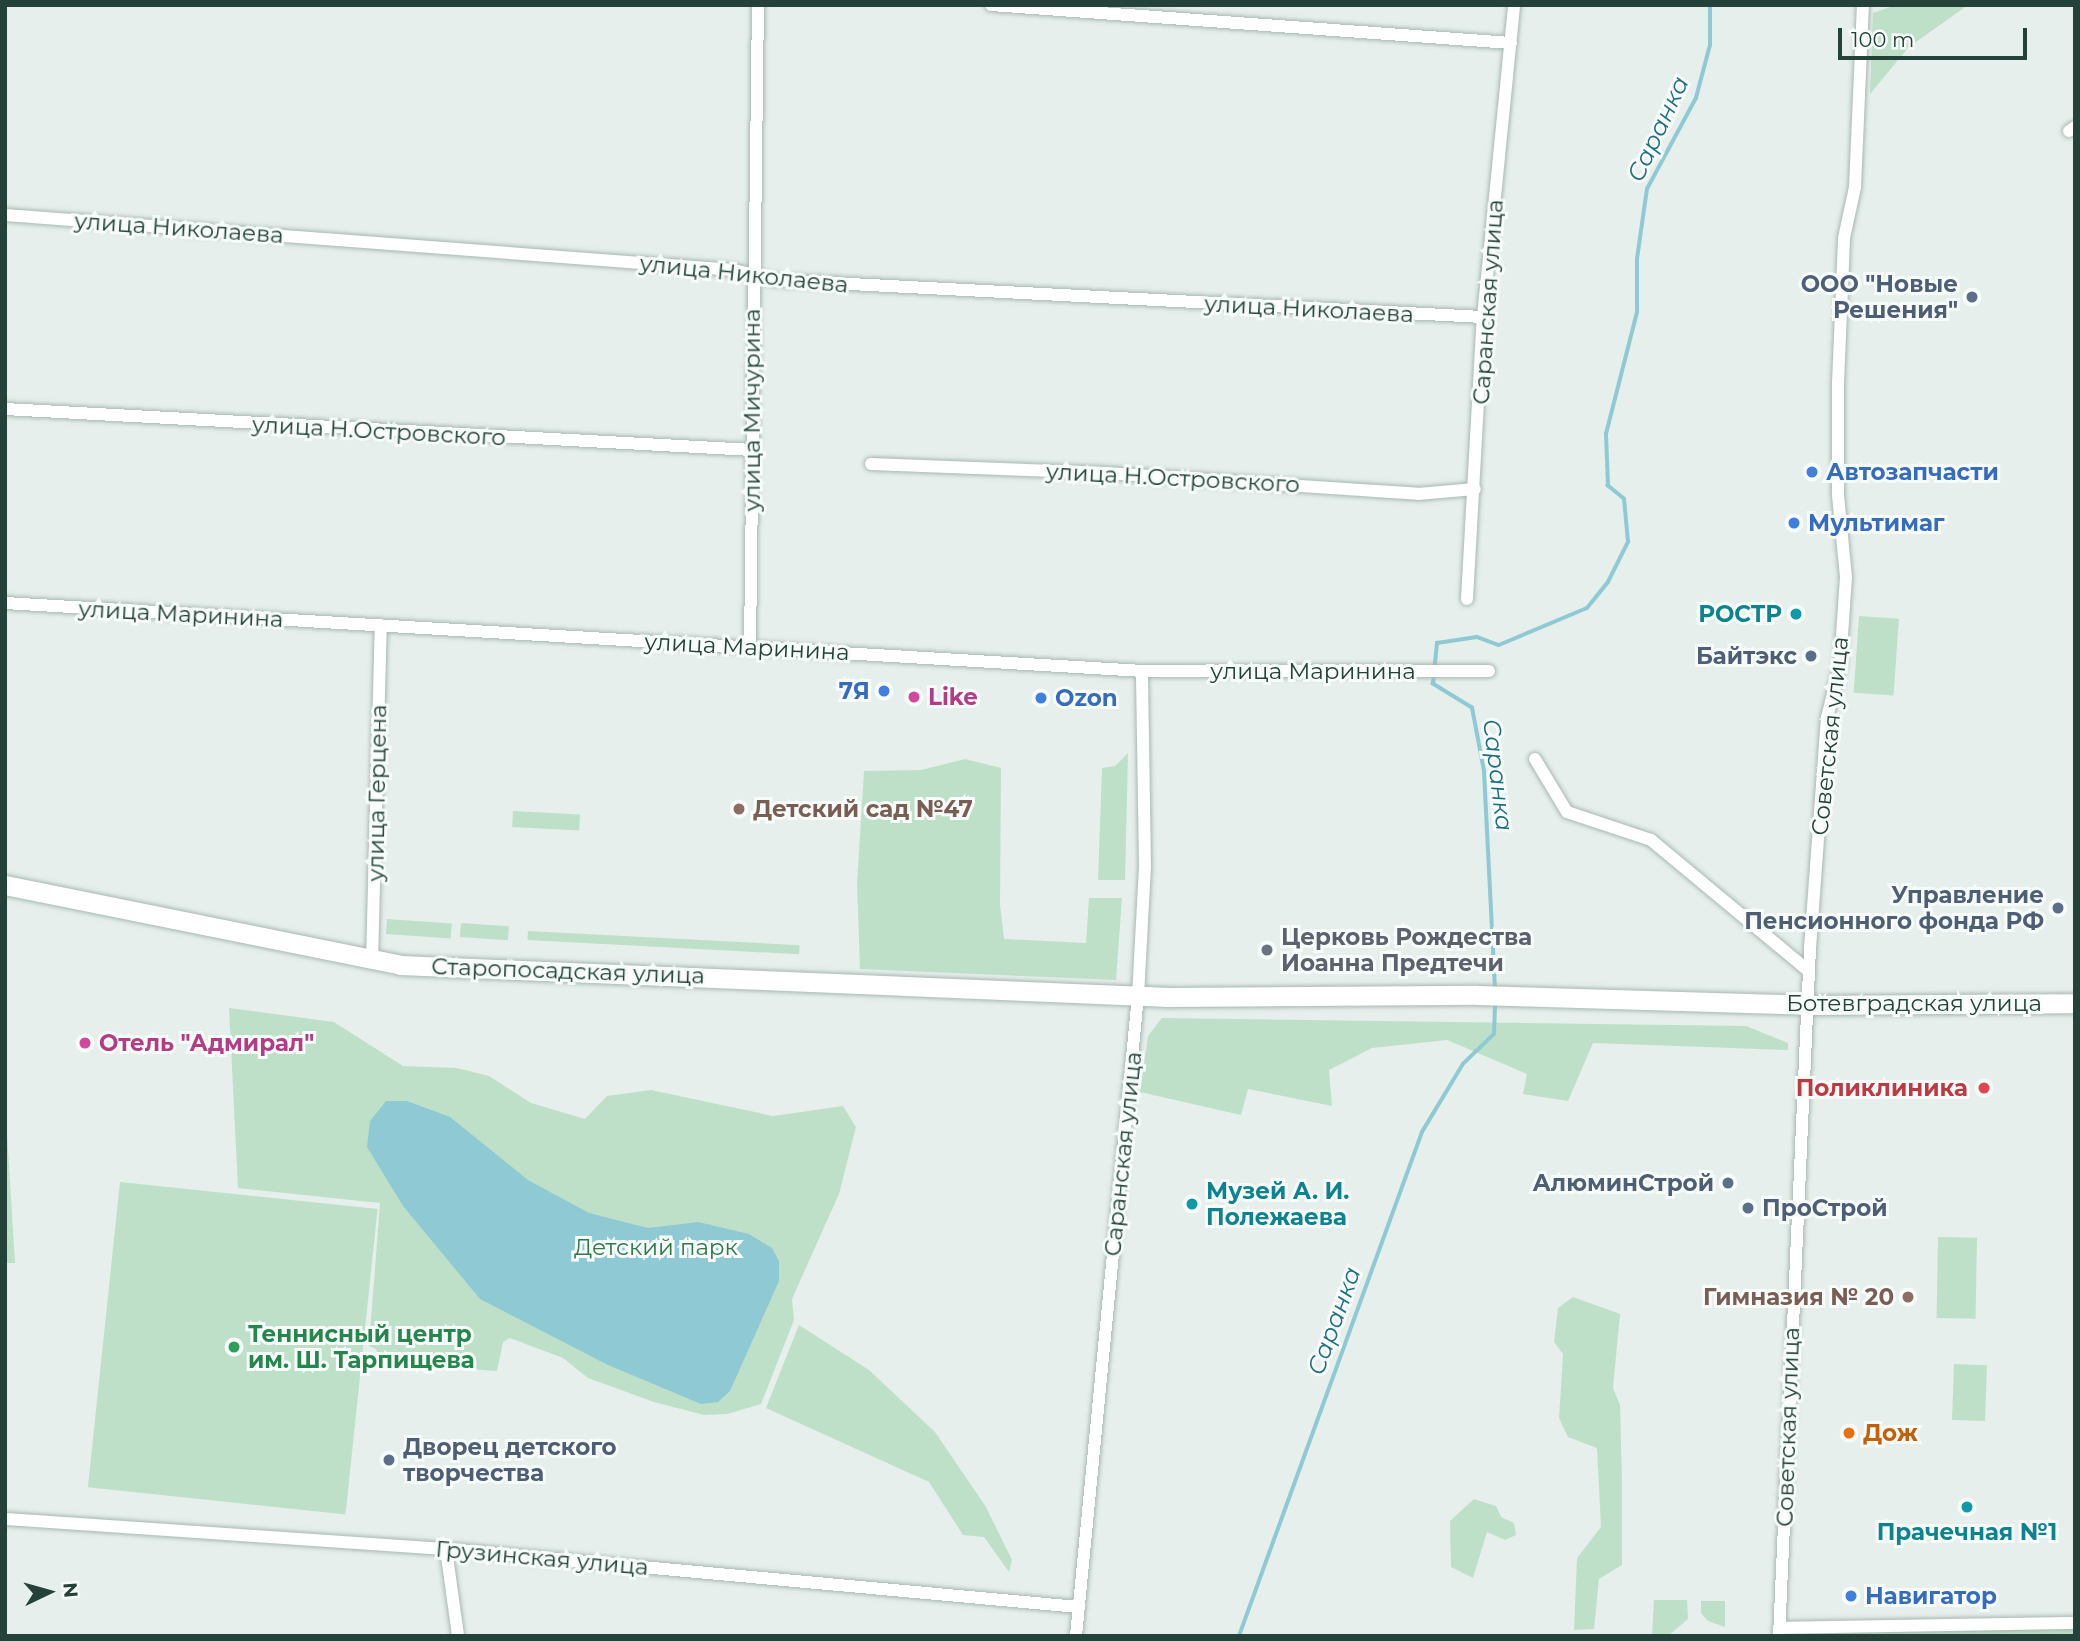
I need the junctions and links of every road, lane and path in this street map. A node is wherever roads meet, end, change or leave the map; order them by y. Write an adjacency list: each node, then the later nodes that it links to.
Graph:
1 (758, 5): 7 (street, улица Мичурина)
2 (991, 5): 5 (street)
3 (1514, 5): 5 (street, Саранская улица)
4 (1863, 5): 22 (street, Советская улица)
5 (1511, 43): 8 (street, Саранская улица)
6 (5, 215): 7 (street, улица Николаева)
7 (753, 275): 8 (street, улица Николаева); 10 (street, улица Мичурина)
8 (1483, 317): 12 (street, Саранская улица)
9 (5, 410): 10 (street, улица Н.Островского)
10 (752, 450): 16 (street, улица Мичурина)
11 (871, 464): 12 (street, улица Н.Островского)
12 (1475, 489): 13 (street, Саранская улица)
13 (1467, 599)
14 (5, 603): 15 (street, улица Маринина)
15 (381, 625): 16 (street, улица Маринина); 21 (street, улица Герцена)
16 (750, 647): 18 (street, улица Маринина)
17 (1489, 670): 18 (street, улица Маринина)
18 (1142, 671): 23 (street, Саранская улица)
19 (1535, 760): 22 (street, Ботевградская улица)
20 (5, 885): 21 (main road, Старопосадская улица)
21 (372, 961): 23 (main road, Старопосадская улица)
22 (1809, 971): 25 (street, Советская улица)
23 (1138, 996): 25 (main road, Ботевградская улица); 28 (street, Саранская улица)
24 (2075, 1003): 25 (main road, Ботевградская улица)
25 (1807, 1005): 30 (street, Советская улица)
26 (5, 1518): 27 (street, Грузинская улица)
27 (446, 1549): 28 (street, Грузинская улица); 31 (street)
28 (1079, 1607): 32 (street, Саранская улица)
29 (2075, 1623): 30 (street)
30 (1779, 1632)
31 (458, 1636)
32 (1076, 1636)

